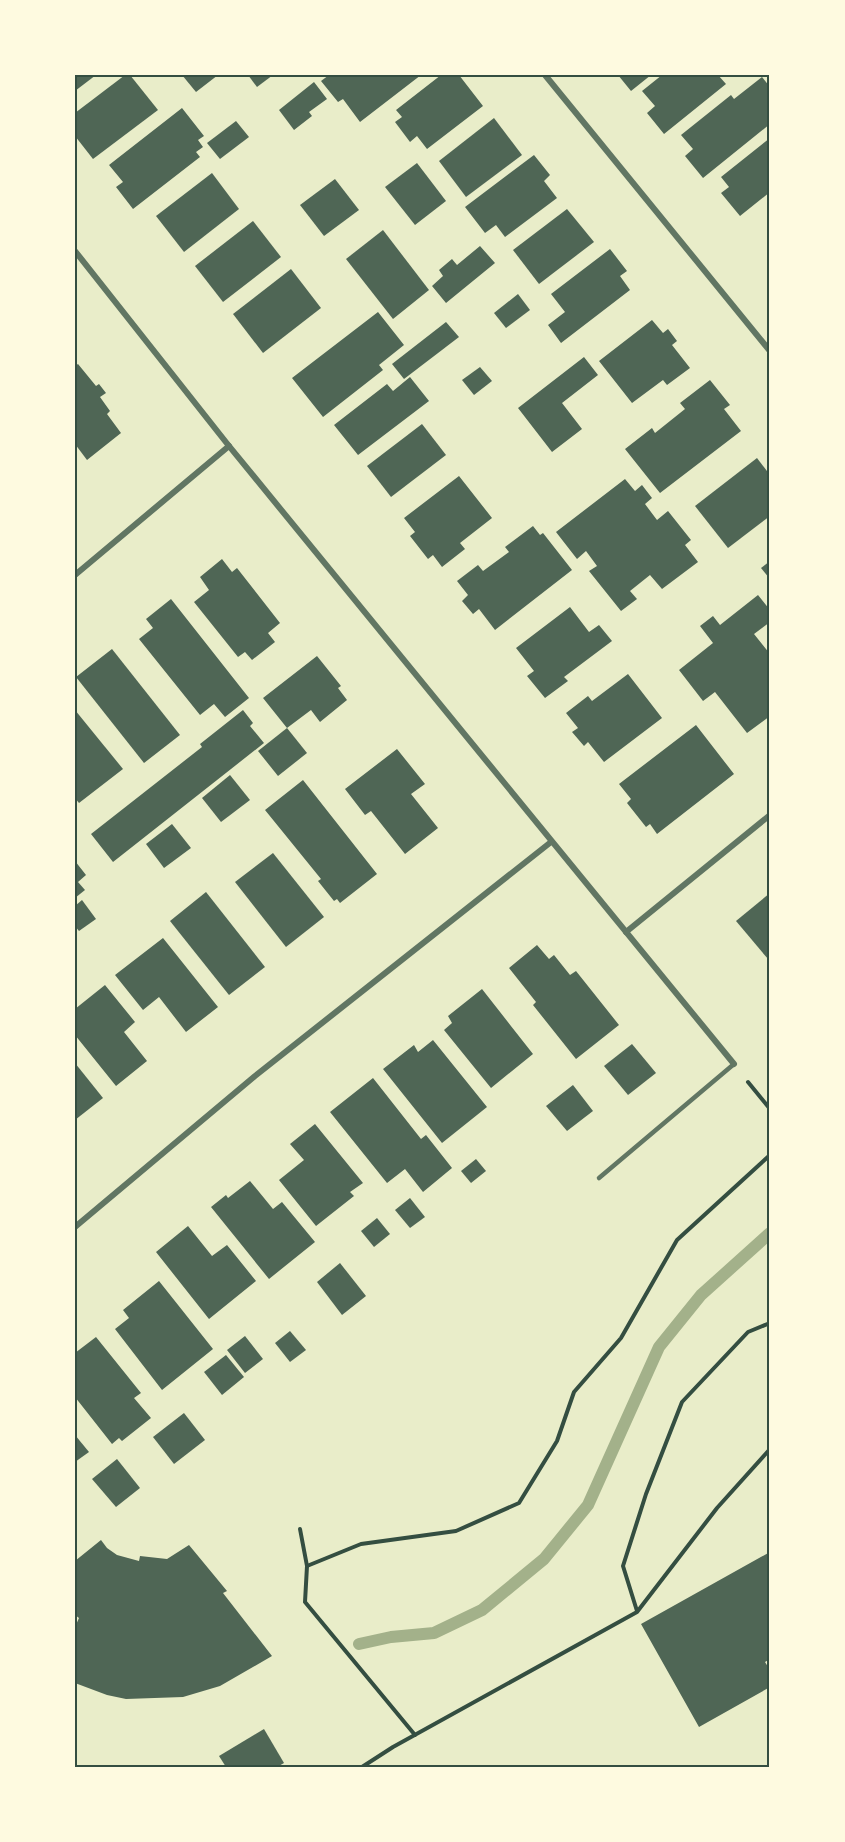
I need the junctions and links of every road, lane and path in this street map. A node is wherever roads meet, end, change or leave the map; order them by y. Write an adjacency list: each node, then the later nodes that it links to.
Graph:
1 (545, 75): 3 (street)
2 (75, 251): 4 (street)
3 (770, 351)
4 (229, 446): 5 (street); 7 (street)
5 (75, 575)
6 (770, 815): 8 (street)
7 (551, 842): 8 (street); 13 (street)
8 (626, 932): 9 (street)
9 (734, 1064): 10 (path); 12 (lane)
10 (770, 1110)
11 (770, 1155): 17 (path)
12 (599, 1178)
13 (75, 1227)
14 (770, 1323): 18 (path)
15 (770, 1449): 18 (path)
16 (300, 1529): 17 (path)
17 (307, 1566): 19 (path)
18 (637, 1612): 19 (path)
19 (415, 1735): 20 (path)
20 (362, 1767)

